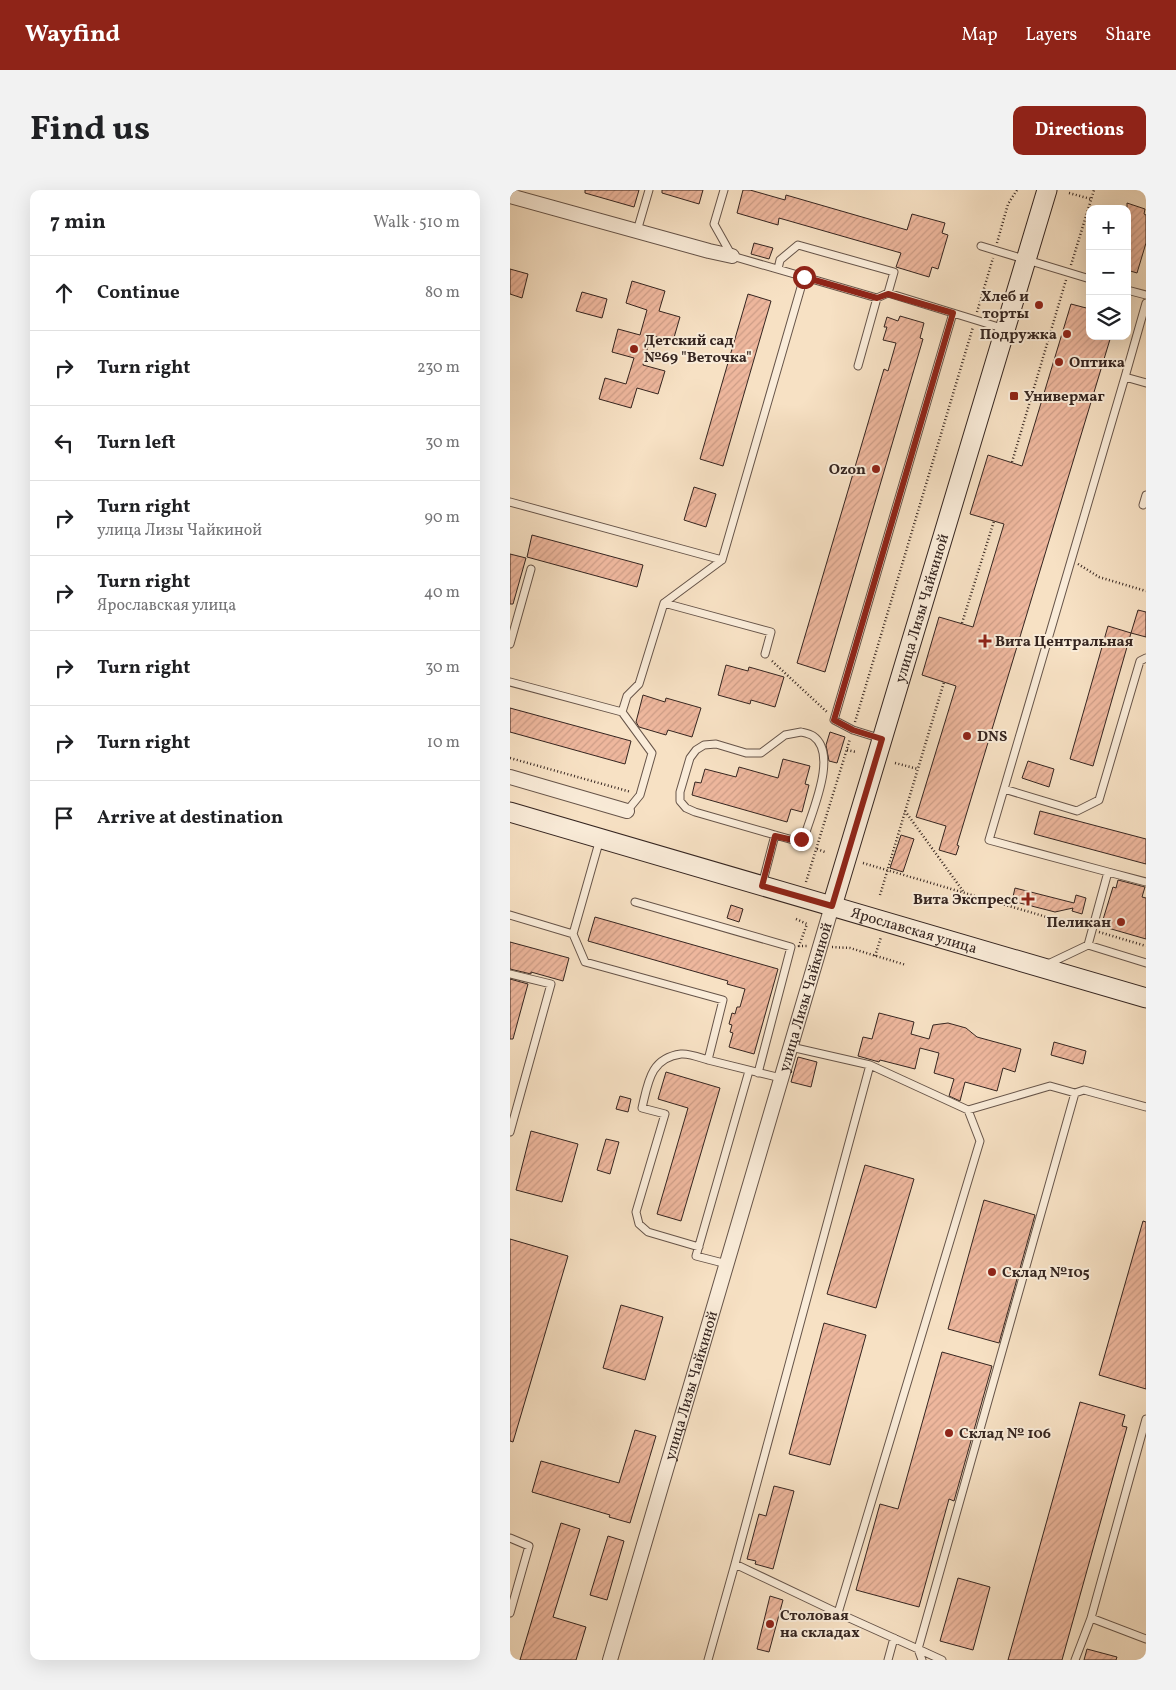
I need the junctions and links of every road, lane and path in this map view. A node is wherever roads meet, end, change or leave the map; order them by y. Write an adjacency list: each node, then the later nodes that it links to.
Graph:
1 (649, 190): 9 (lane)
2 (724, 190): 12 (lane)
3 (1017, 190): 11 (path)
4 (1047, 190): 13 (main road, улица Лизы Чайкиной)
5 (1094, 190): 8 (path)
6 (1069, 193): 8 (path)
7 (510, 196): 9 (street)
8 (1091, 200): 15 (path)
9 (637, 231): 12 (street)
10 (981, 246): 11 (lane)
11 (995, 250): 13 (lane); 24 (path)
12 (732, 256): 14 (lane)
13 (1026, 260): 15 (lane); 25 (main road, улица Лизы Чайкиной)
14 (778, 269): 16 (lane); 19 (lane)
15 (1068, 273): 17 (lane); 29 (path)
16 (804, 277): 21 (lane); 34 (lane)
17 (1086, 278)
18 (1131, 291): 20 (lane)
19 (888, 294): 21 (lane); 23 (lane)
20 (1146, 295)
21 (877, 298): 26 (lane)
22 (1146, 303): 27 (lane)
23 (953, 313): 24 (lane); 46 (lane)
24 (975, 320): 25 (lane); 47 (path)
25 (1006, 329): 48 (main road, улица Лизы Чайкиной)
26 (858, 366)
27 (1125, 377): 28 (lane); 35 (lane)
28 (1146, 383)
29 (1012, 462)
30 (1146, 495): 32 (lane)
31 (510, 502): 34 (lane)
32 (1143, 505)
33 (994, 521): 39 (path)
34 (722, 560): 38 (lane)
35 (1072, 560): 37 (path); 55 (lane)
36 (531, 569): 40 (lane)
37 (1146, 590)
38 (664, 603): 41 (lane); 45 (lane)
39 (962, 623)
40 (510, 644)
41 (765, 654): 46 (path)
42 (1146, 658): 55 (lane)
43 (510, 682): 45 (lane)
44 (944, 682): 53 (path)
45 (622, 712): 56 (lane)
46 (834, 720): 47 (lane)
47 (853, 730): 48 (lane); 49 (path)
48 (882, 739): 73 (main road, улица Лизы Чайкиной)
49 (847, 750): 50 (path); 62 (path)
50 (856, 752)
51 (510, 758): 56 (path)
52 (895, 763): 53 (path)
53 (918, 769): 58 (path)
54 (510, 776): 57 (street)
55 (1004, 790): 66 (lane)
56 (640, 795): 57 (lane)
57 (627, 810)
58 (905, 811): 65 (path); 70 (path)
59 (510, 812): 61 (main road, Ярославская улица)
60 (775, 836): 60 (lane); 69 (lane)
61 (600, 839): 69 (main road, Ярославская улица); 77 (lane)
62 (816, 849): 63 (path); 68 (path)
63 (825, 852)
64 (863, 863): 65 (path)
65 (887, 870): 70 (path); 71 (path)
66 (1108, 872): 67 (lane); 76 (lane)
67 (1146, 882)
68 (806, 884)
69 (762, 886): 73 (main road, Ярославская улица)
70 (963, 893): 76 (path)
71 (880, 895)
72 (635, 902): 92 (lane)
73 (832, 906): 79 (street, улица Лизы Чайкиной); 85 (main road, Ярославская улица)
74 (510, 915): 77 (lane)
75 (796, 918): 79 (path)
76 (1093, 930): 80 (lane); 81 (path)
77 (573, 934): 89 (lane)
78 (881, 937): 82 (path)
79 (820, 946): 82 (path); 88 (street, улица Лизы Чайкиной)
80 (1088, 946): 83 (lane); 85 (lane)
81 (1146, 946)
82 (875, 956): 84 (path)
83 (1146, 963)
84 (906, 965)
85 (1041, 968): 87 (main road, Ярославская улица)
86 (510, 974): 97 (lane)
87 (1146, 998)
88 (791, 1047): 90 (lane); 93 (street, улица Лизы Чайкиной)
89 (708, 1060): 91 (lane); 98 (lane)
90 (870, 1065): 96 (lane); 102 (lane)
91 (750, 1071): 92 (lane); 98 (lane)
92 (758, 1073): 93 (lane)
93 (781, 1078): 99 (street, улица Лизы Чайкиной)
94 (1075, 1092): 95 (lane); 96 (lane); 108 (lane)
95 (1146, 1108)
96 (968, 1110): 104 (lane)
97 (510, 1132)
98 (699, 1247): 99 (lane)
99 (727, 1264): 109 (street, улица Лизы Чайкиной)
100 (1146, 1419): 105 (lane)
101 (510, 1538): 103 (lane)
102 (735, 1564): 104 (lane); 110 (lane)
103 (510, 1613)
104 (838, 1613): 106 (lane)
105 (1091, 1618): 107 (lane); 114 (lane)
106 (894, 1638): 108 (lane); 111 (lane)
107 (1146, 1639)
108 (918, 1648): 112 (lane); 113 (lane)
109 (610, 1660)
110 (708, 1660)
111 (888, 1660)
112 (922, 1660)
113 (942, 1660)
114 (1075, 1660)

